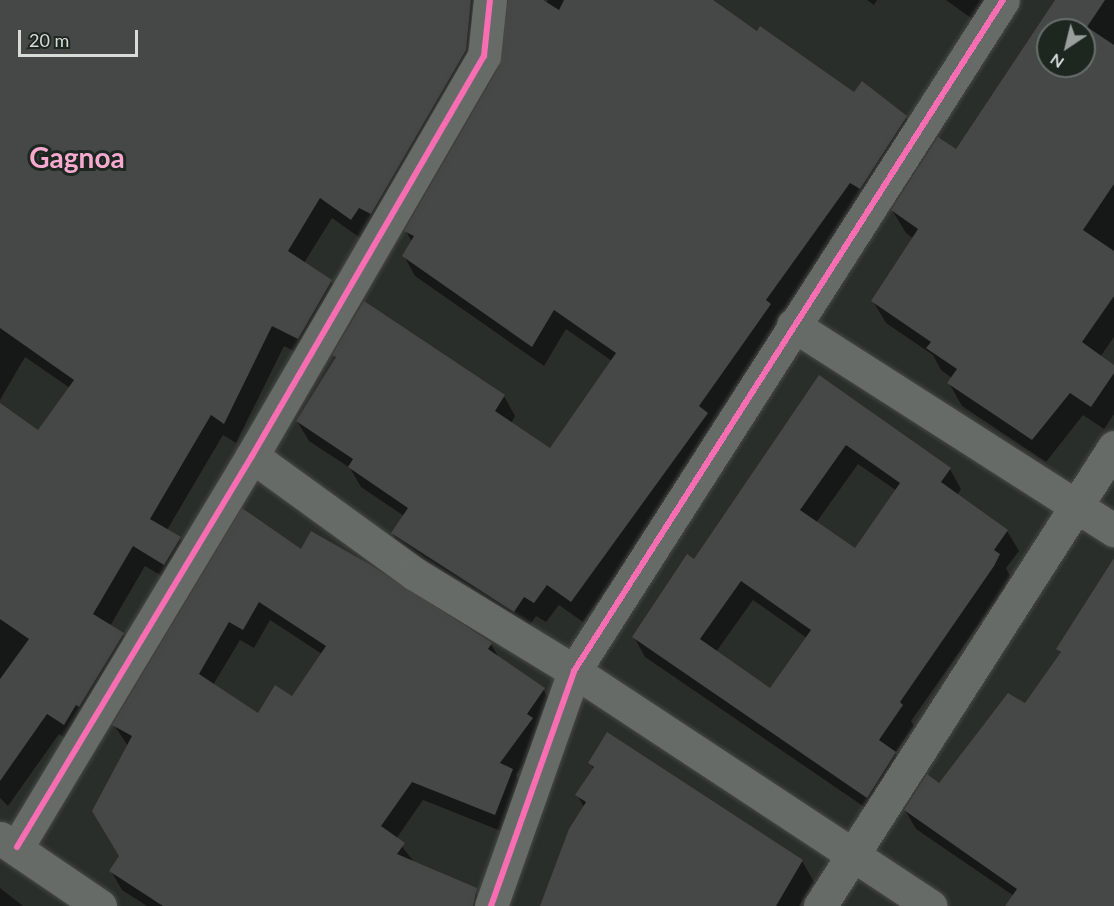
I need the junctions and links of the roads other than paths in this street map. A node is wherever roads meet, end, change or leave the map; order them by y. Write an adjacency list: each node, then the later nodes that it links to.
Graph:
1 (490, 0): 5 (street)
2 (1003, 0): 3 (street)
3 (793, 326): 6 (street); 8 (street)
4 (1114, 447): 6 (street)
5 (252, 456): 8 (street); 9 (street)
6 (1077, 507): 7 (street); 10 (street)
7 (1114, 530)
8 (574, 671): 10 (street); 12 (street)
9 (9, 842): 11 (street)
10 (852, 854): 13 (street); 14 (street)
11 (100, 906)
12 (491, 906)
13 (820, 906)
14 (931, 906)

